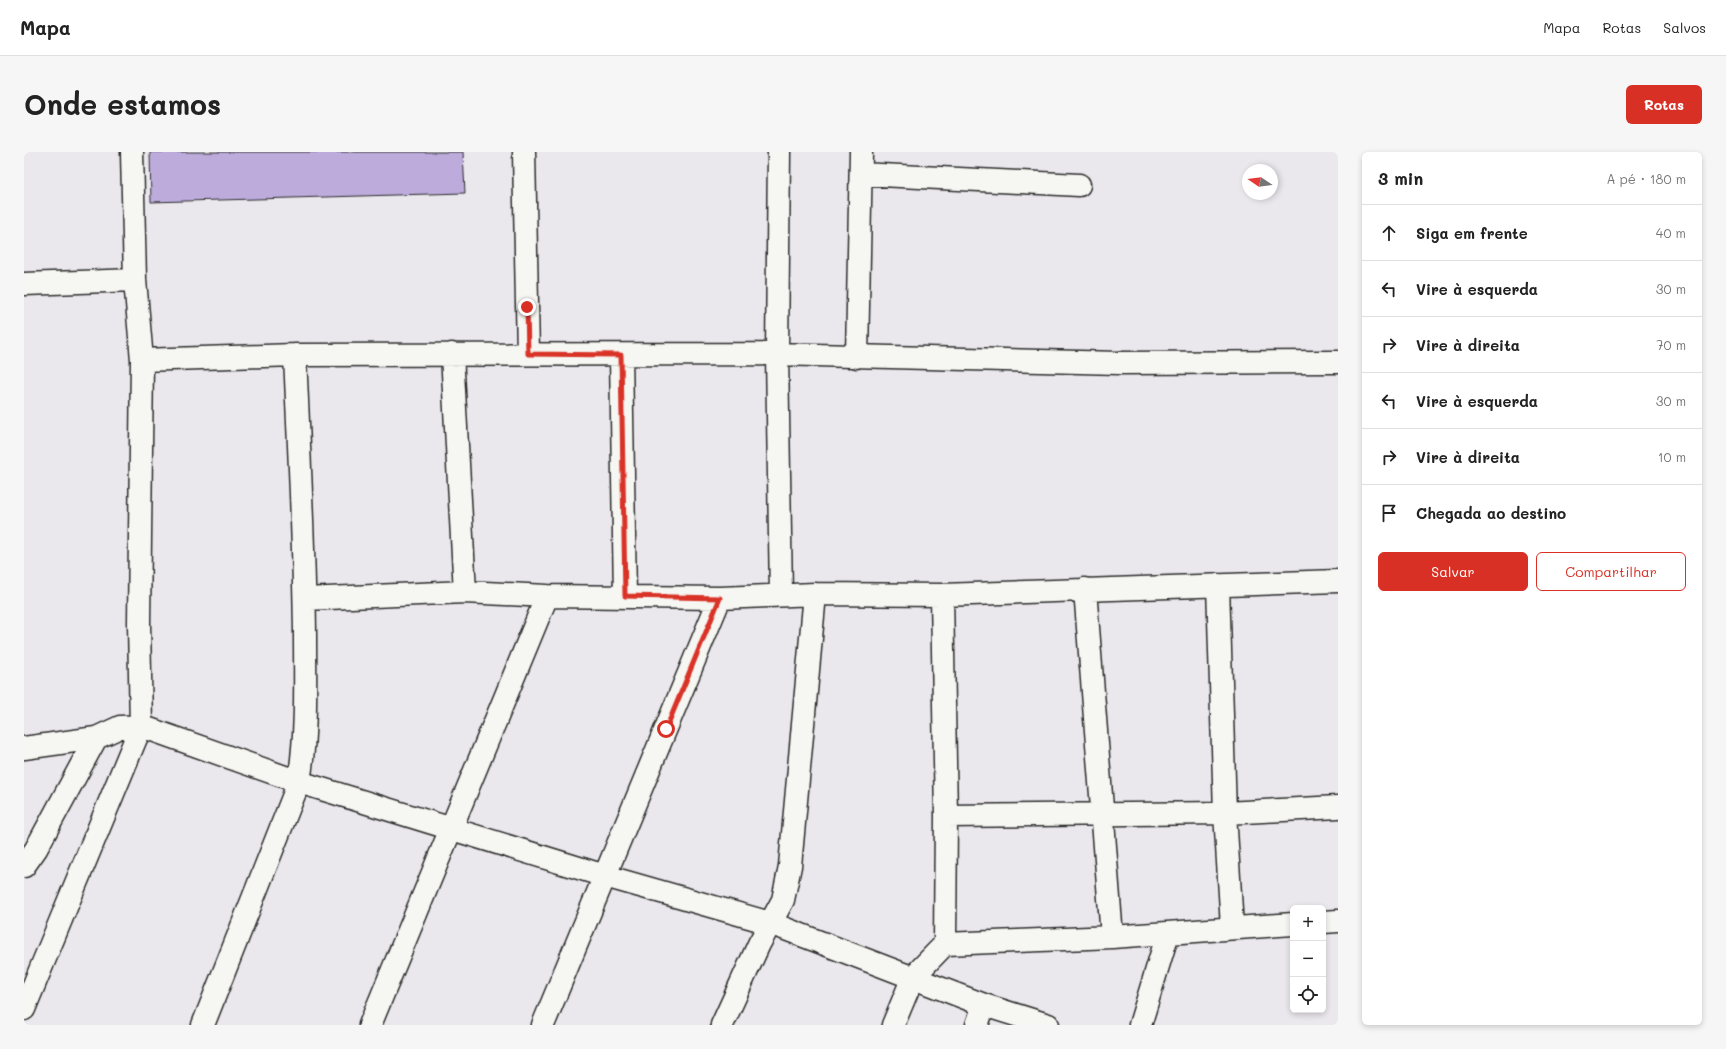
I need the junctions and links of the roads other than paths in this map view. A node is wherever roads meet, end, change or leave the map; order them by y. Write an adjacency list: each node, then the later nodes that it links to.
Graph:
1 (132, 152): 7 (street)
2 (524, 152): 10 (street)
3 (779, 152): 11 (street)
4 (861, 152): 5 (street)
5 (861, 174): 6 (street); 14 (street)
6 (1079, 185)
7 (135, 280): 8 (street); 15 (street)
8 (24, 284)
9 (452, 354): 10 (street); 12 (street); 20 (street)
10 (528, 354): 13 (street)
11 (777, 354): 13 (street); 14 (street); 21 (street)
12 (295, 355): 15 (street); 27 (street)
13 (621, 355): 25 (street)
14 (857, 357): 16 (street)
15 (142, 360): 28 (street)
16 (1338, 362)
17 (1338, 581): 18 (street)
18 (1218, 585): 19 (street); 33 (street)
19 (1085, 589): 23 (street); 34 (street)
20 (465, 592): 24 (street); 27 (street)
21 (781, 594): 22 (street); 26 (street)
22 (815, 594): 23 (street); 41 (street)
23 (942, 595): 35 (street)
24 (547, 596): 25 (street); 36 (street)
25 (625, 596): 26 (street)
26 (720, 598): 38 (street)
27 (305, 599): 31 (street)
28 (141, 726): 29 (street); 31 (street); 49 (street)
29 (96, 738): 30 (street); 37 (street)
30 (24, 748)
31 (299, 782): 36 (street); 50 (street)
32 (1338, 807): 33 (street)
33 (1225, 813): 34 (street); 43 (street)
34 (1102, 815): 35 (street); 45 (street)
35 (946, 816): 46 (street)
36 (452, 828): 38 (street); 51 (street)
37 (24, 866)
38 (605, 876): 41 (street); 52 (street)
39 (1338, 921): 40 (street)
40 (1326, 922)
41 (770, 923): 47 (street); 53 (street)
42 (1290, 924): 43 (street)
43 (1232, 927): 44 (street)
44 (1168, 933): 45 (street); 57 (street)
45 (1112, 937): 46 (street)
46 (945, 944): 47 (street)
47 (913, 977): 48 (street); 54 (street)
48 (984, 1005): 55 (street); 56 (street)
49 (24, 1009)
50 (203, 1025)
51 (370, 1025)
52 (543, 1025)
53 (722, 1025)
54 (893, 1025)
55 (977, 1025)
56 (1048, 1025)
57 (1140, 1025)

